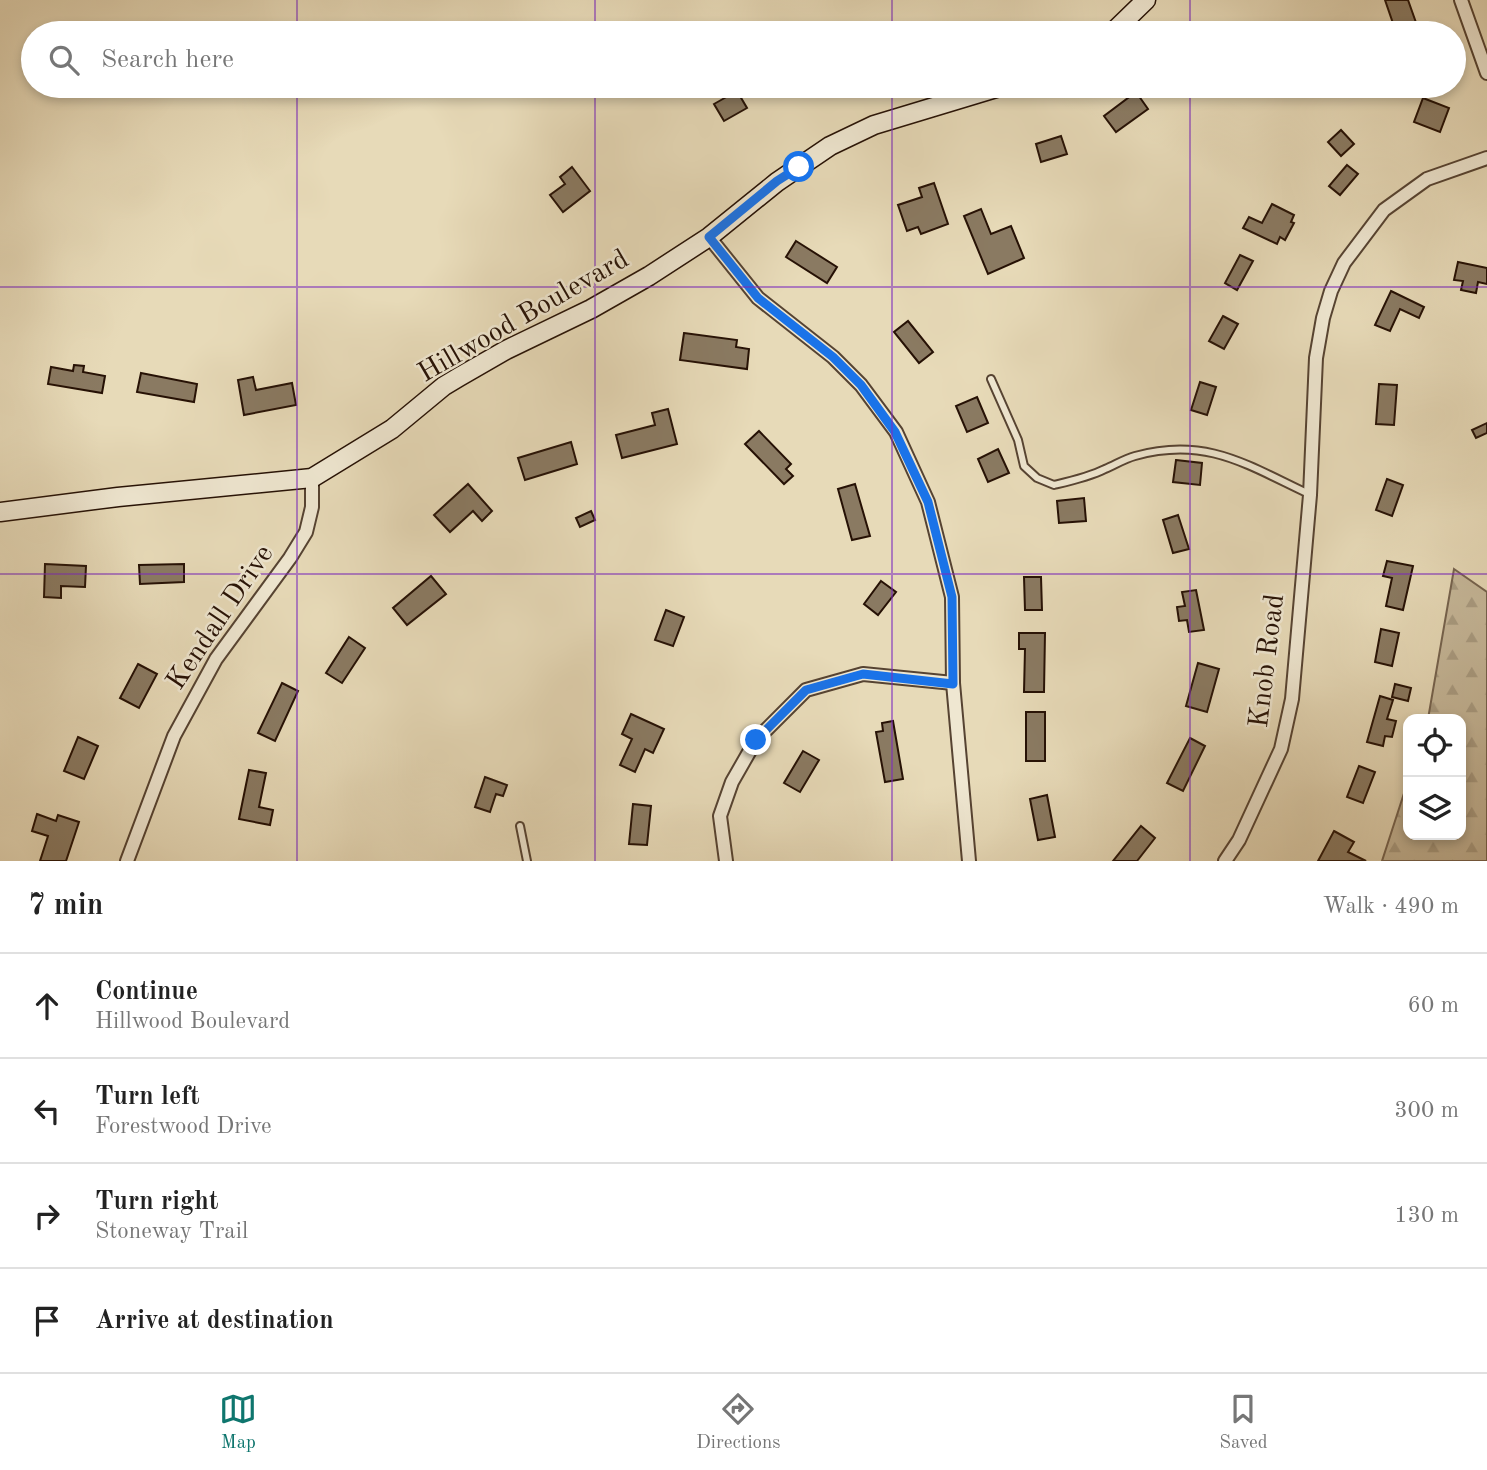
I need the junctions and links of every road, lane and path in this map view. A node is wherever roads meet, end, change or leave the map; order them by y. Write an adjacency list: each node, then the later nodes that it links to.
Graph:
1 (1146, 0): 3 (street)
2 (1461, 0): 4 (street)
3 (1124, 21)
4 (1487, 73)
5 (963, 98): 7 (street, Hillwood Boulevard)
6 (1487, 158): 10 (street, Knob Road)
7 (709, 237): 9 (street, Hillwood Boulevard); 12 (street)
8 (990, 379): 10 (lane)
9 (312, 478): 11 (street, Hillwood Boulevard); 14 (street, Kendall Drive)
10 (1310, 495): 18 (street, Knob Road)
11 (0, 512)
12 (953, 684): 16 (street); 17 (street)
13 (520, 826): 15 (lane)
14 (127, 861)
15 (527, 861)
16 (726, 861)
17 (969, 861)
18 (1226, 861)

